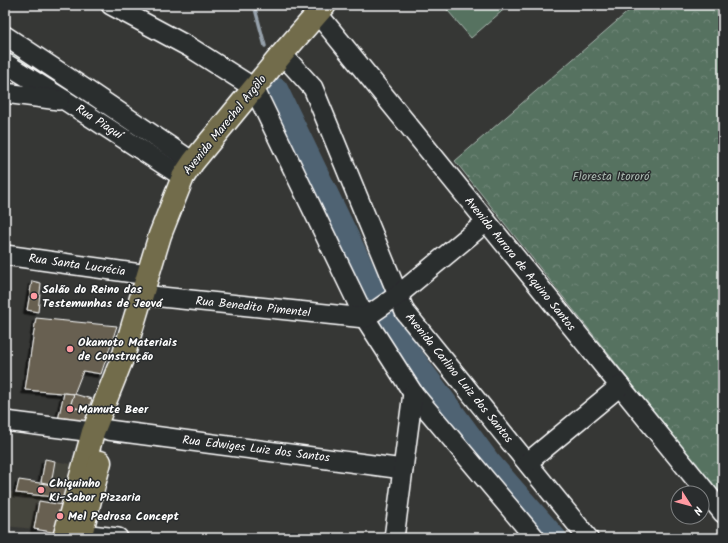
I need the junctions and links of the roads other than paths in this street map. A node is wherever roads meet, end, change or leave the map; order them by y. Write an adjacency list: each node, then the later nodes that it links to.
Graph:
1 (111, 5): 6 (street)
2 (321, 9): 4 (main road, Avenida Marechal Argôlo); 10 (street, Avenida Aurora de Aquino Santos)
3 (5, 36): 9 (street, Rua Piaguí)
4 (282, 54): 6 (main road, Avenida Marechal Argôlo); 13 (street, Avenida Carlino Luiz dos Santos)
5 (5, 63): 8 (street)
6 (254, 88): 9 (main road, Avenida Marechal Argôlo); 14 (street)
7 (5, 93): 8 (street, Rua Piaguí)
8 (66, 101): 9 (street, Rua Piaguí)
9 (188, 170): 12 (main road, Avenida Marechal Argôlo)
10 (486, 222): 13 (street); 15 (street, Avenida Aurora de Aquino Santos)
11 (5, 255): 12 (street, Rua Santa Lucrécia)
12 (145, 285): 14 (street, Rua Benedito Pimentel); 18 (main road, Avenida Marechal Argôlo)
13 (396, 297): 14 (street); 19 (street, Avenida Carlino Luiz dos Santos)
14 (369, 316): 16 (street)
15 (620, 386): 19 (street); 21 (street, Avenida Aurora de Aquino Santos)
16 (413, 393): 20 (street); 25 (street)
17 (5, 421): 18 (street, Rua Edwiges Luiz dos Santos)
18 (101, 431): 20 (street, Rua Edwiges Luiz dos Santos); 22 (main road, Avenida Marechal Argôlo)
19 (528, 462): 26 (street, Avenida Carlino Luiz dos Santos)
20 (403, 468): 24 (street)
21 (723, 513)
22 (75, 537): 23 (street)
23 (118, 538)
24 (394, 538)
25 (535, 538)
26 (588, 538)

